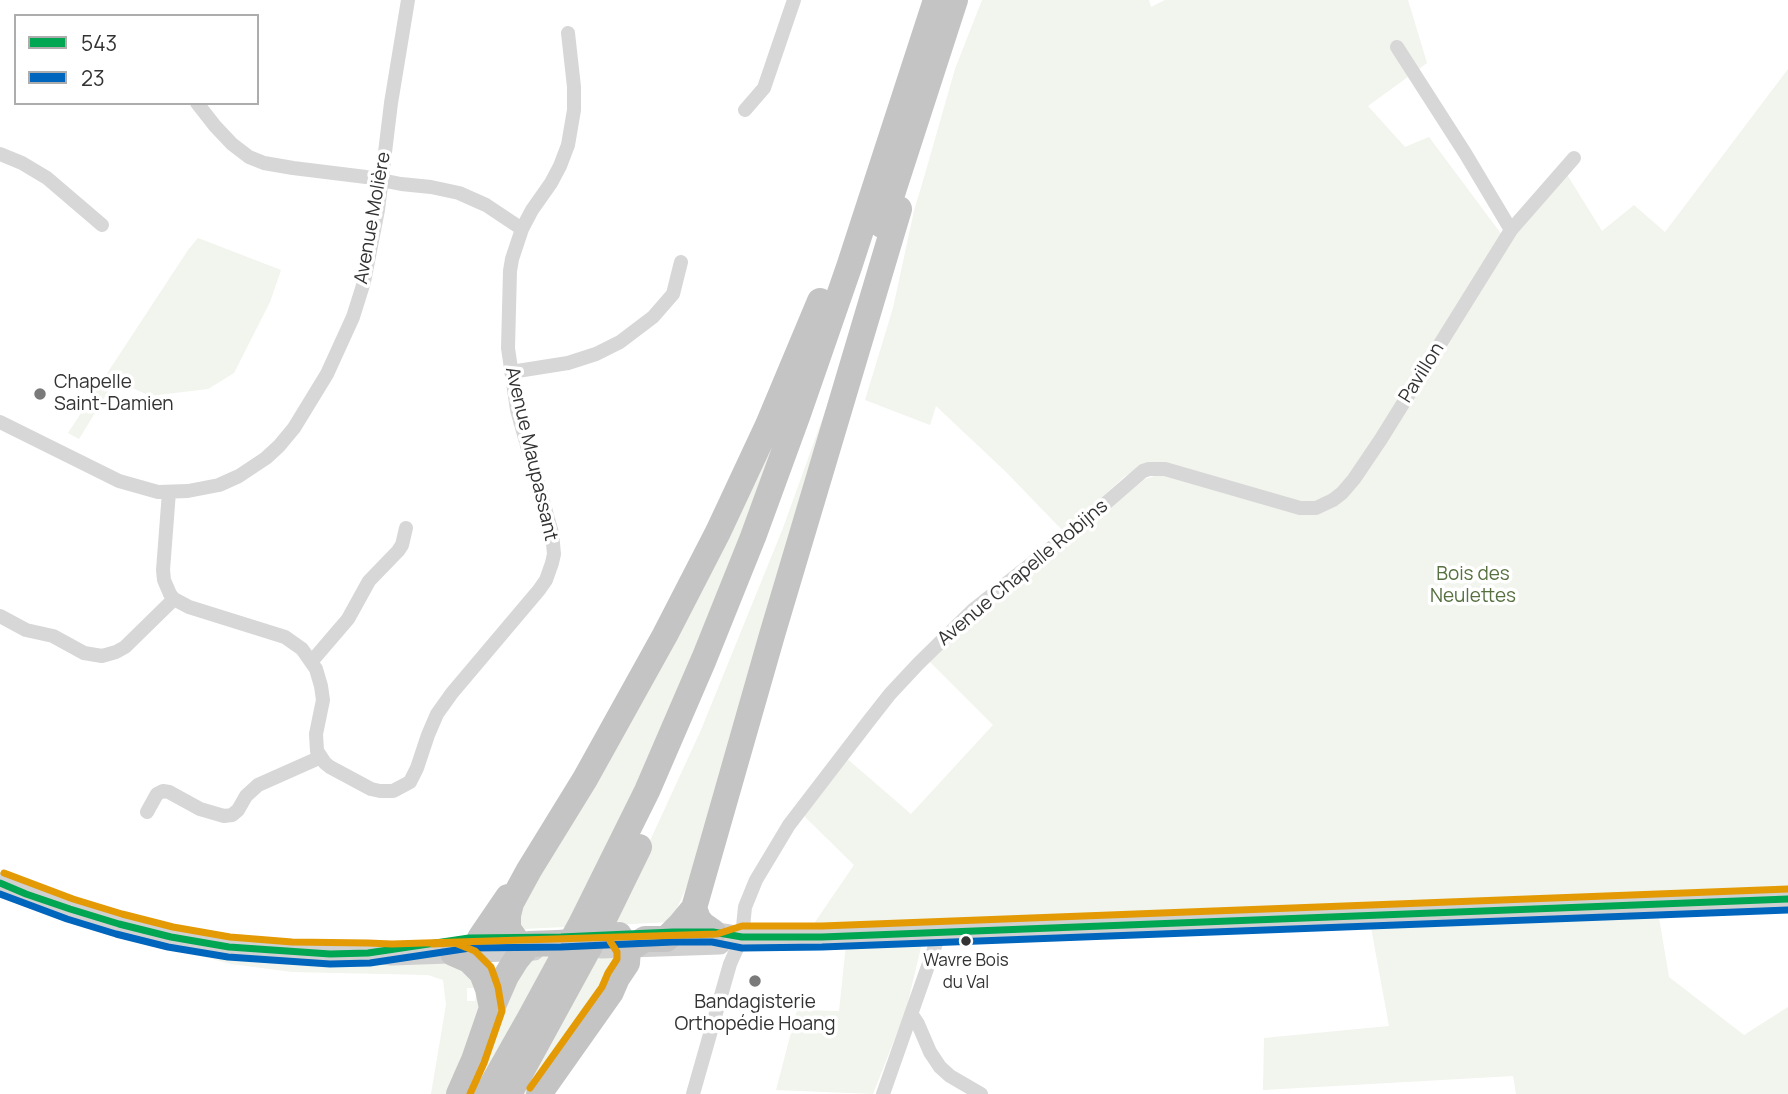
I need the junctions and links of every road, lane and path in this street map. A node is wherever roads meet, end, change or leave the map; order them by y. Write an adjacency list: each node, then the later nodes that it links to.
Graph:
1 (408, 0): 12 (street, Avenue Molière)
2 (794, 0): 8 (street)
3 (936, 0): 10 (highway)
4 (955, 0): 10 (highway)
5 (568, 33): 14 (street, Avenue Maupassant)
6 (1397, 47): 15 (street)
7 (198, 105): 12 (street)
8 (746, 110)
9 (0, 154): 13 (street)
10 (895, 155): 27 (highway); 30 (highway); 43 (highway); 44 (highway)
11 (1574, 158): 15 (street, Pavillon)
12 (382, 180): 14 (street); 19 (street, Avenue Molière)
13 (102, 225)
14 (522, 229): 17 (street, Avenue Maupassant)
15 (1511, 230): 20 (street, Pavillon)
16 (681, 262): 17 (street)
17 (510, 372): 25 (street, Avenue Maupassant)
18 (0, 422): 19 (street, Avenue Molière)
19 (169, 492): 22 (street)
20 (1322, 506): 34 (street, Avenue Chapelle Robijns)
21 (406, 528): 24 (street)
22 (174, 599): 23 (street); 24 (street)
23 (0, 616)
24 (312, 661): 25 (street)
25 (321, 757): 26 (street)
26 (147, 811)
27 (528, 870): 35 (highway); 37 (highway)
28 (0, 883): 38 (main road)
29 (1788, 900): 33 (main road)
30 (694, 908): 31 (highway); 32 (highway)
31 (673, 932): 32 (main road); 36 (highway)
32 (713, 932): 34 (main road)
33 (940, 932): 34 (main road); 41 (street)
34 (742, 937): 36 (main road); 46 (street, Avenue Chapelle Robijns)
35 (480, 938): 37 (main road); 38 (main road)
36 (618, 941): 37 (highway, bridge); 45 (highway)
37 (519, 944): 39 (main road); 40 (highway)
38 (368, 953): 39 (main road)
39 (453, 953): 40 (highway)
40 (492, 1008): 42 (highway)
41 (912, 1015): 47 (street); 48 (street)
42 (459, 1094)
43 (487, 1094)
44 (509, 1094)
45 (539, 1094)
46 (693, 1094)
47 (883, 1094)
48 (981, 1094)

